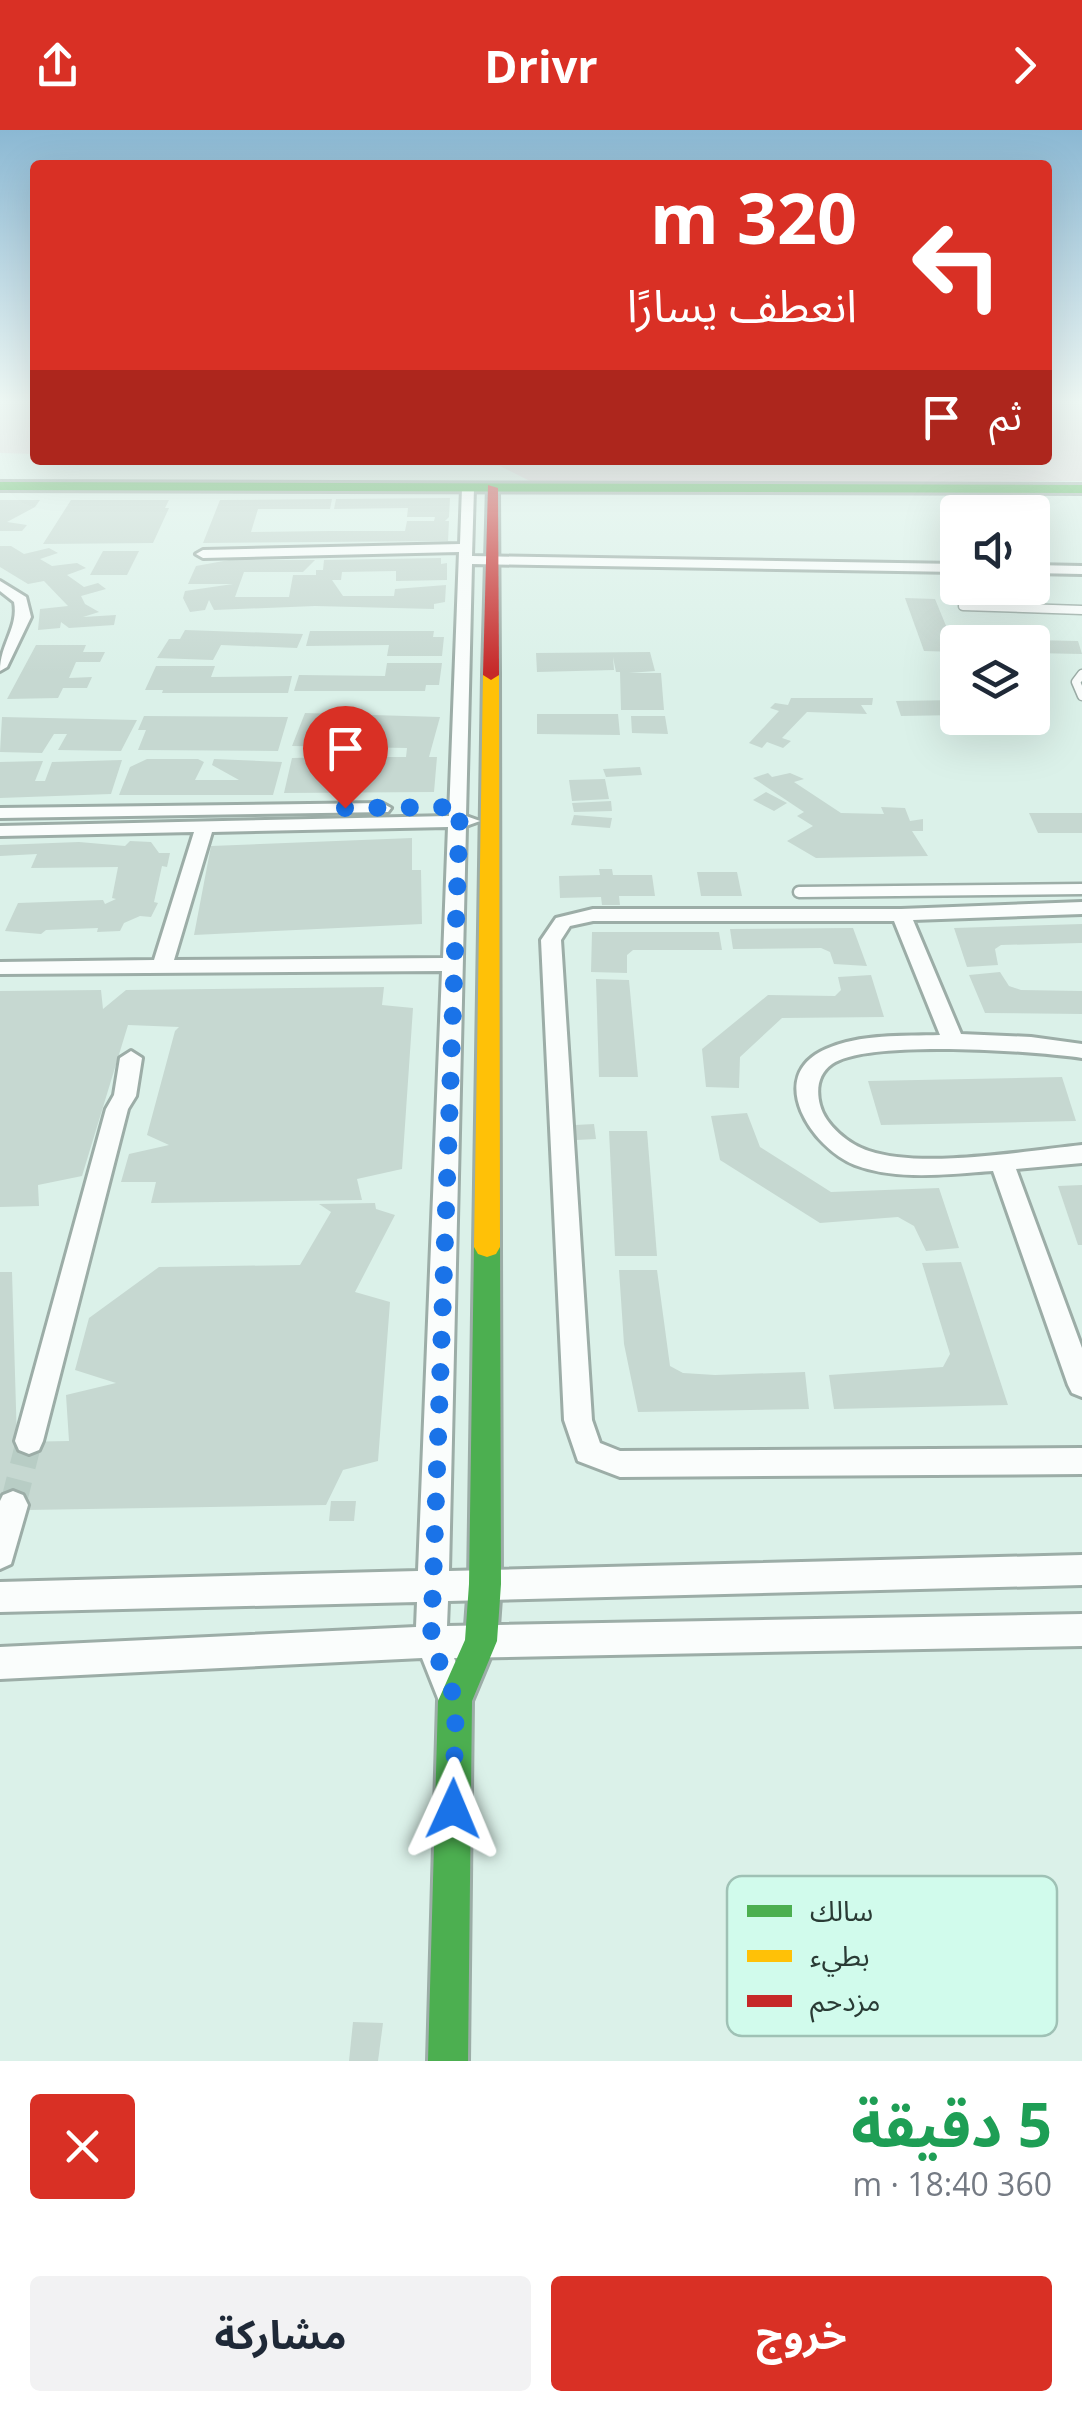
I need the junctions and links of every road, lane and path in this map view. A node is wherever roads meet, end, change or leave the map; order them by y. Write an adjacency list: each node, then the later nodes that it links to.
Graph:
1 (479, 492): 4 (street)
2 (481, 492): 5 (street)
3 (203, 554): 4 (street)
4 (467, 554): 5 (street); 17 (street)
5 (492, 560): 6 (street); 16 (street)
6 (940, 568)
7 (1050, 570): 8 (street)
8 (1082, 570)
9 (0, 585): 12 (street)
10 (963, 606): 11 (lane)
11 (1082, 610)
12 (0, 668)
13 (1082, 674): 14 (lane)
14 (1082, 696)
15 (0, 813): 17 (street)
16 (490, 813): 17 (street); 38 (street)
17 (460, 814): 18 (street); 24 (street)
18 (204, 828): 19 (street); 25 (street)
19 (0, 832)
20 (1082, 889): 21 (lane)
21 (799, 892)
22 (1082, 908): 23 (street)
23 (901, 916): 27 (street); 34 (street)
24 (454, 964): 25 (street); 39 (street)
25 (162, 966): 26 (street)
26 (0, 968)
27 (954, 1043): 28 (street); 31 (street)
28 (1082, 1051)
29 (130, 1058): 33 (street)
30 (1082, 1154): 31 (street)
31 (1001, 1161): 32 (street)
32 (1082, 1384)
33 (30, 1441)
34 (1082, 1460)
35 (13, 1505): 36 (street)
36 (0, 1554)
37 (1082, 1570): 38 (street)
38 (485, 1584): 39 (street); 42 (street)
39 (432, 1587): 40 (street); 43 (street)
40 (0, 1597)
41 (1082, 1630): 42 (street)
42 (481, 1641): 43 (street); 45 (street)
43 (431, 1642): 44 (street); 45 (street)
44 (0, 1662)
45 (456, 1701): 46 (street)
46 (448, 2061)

